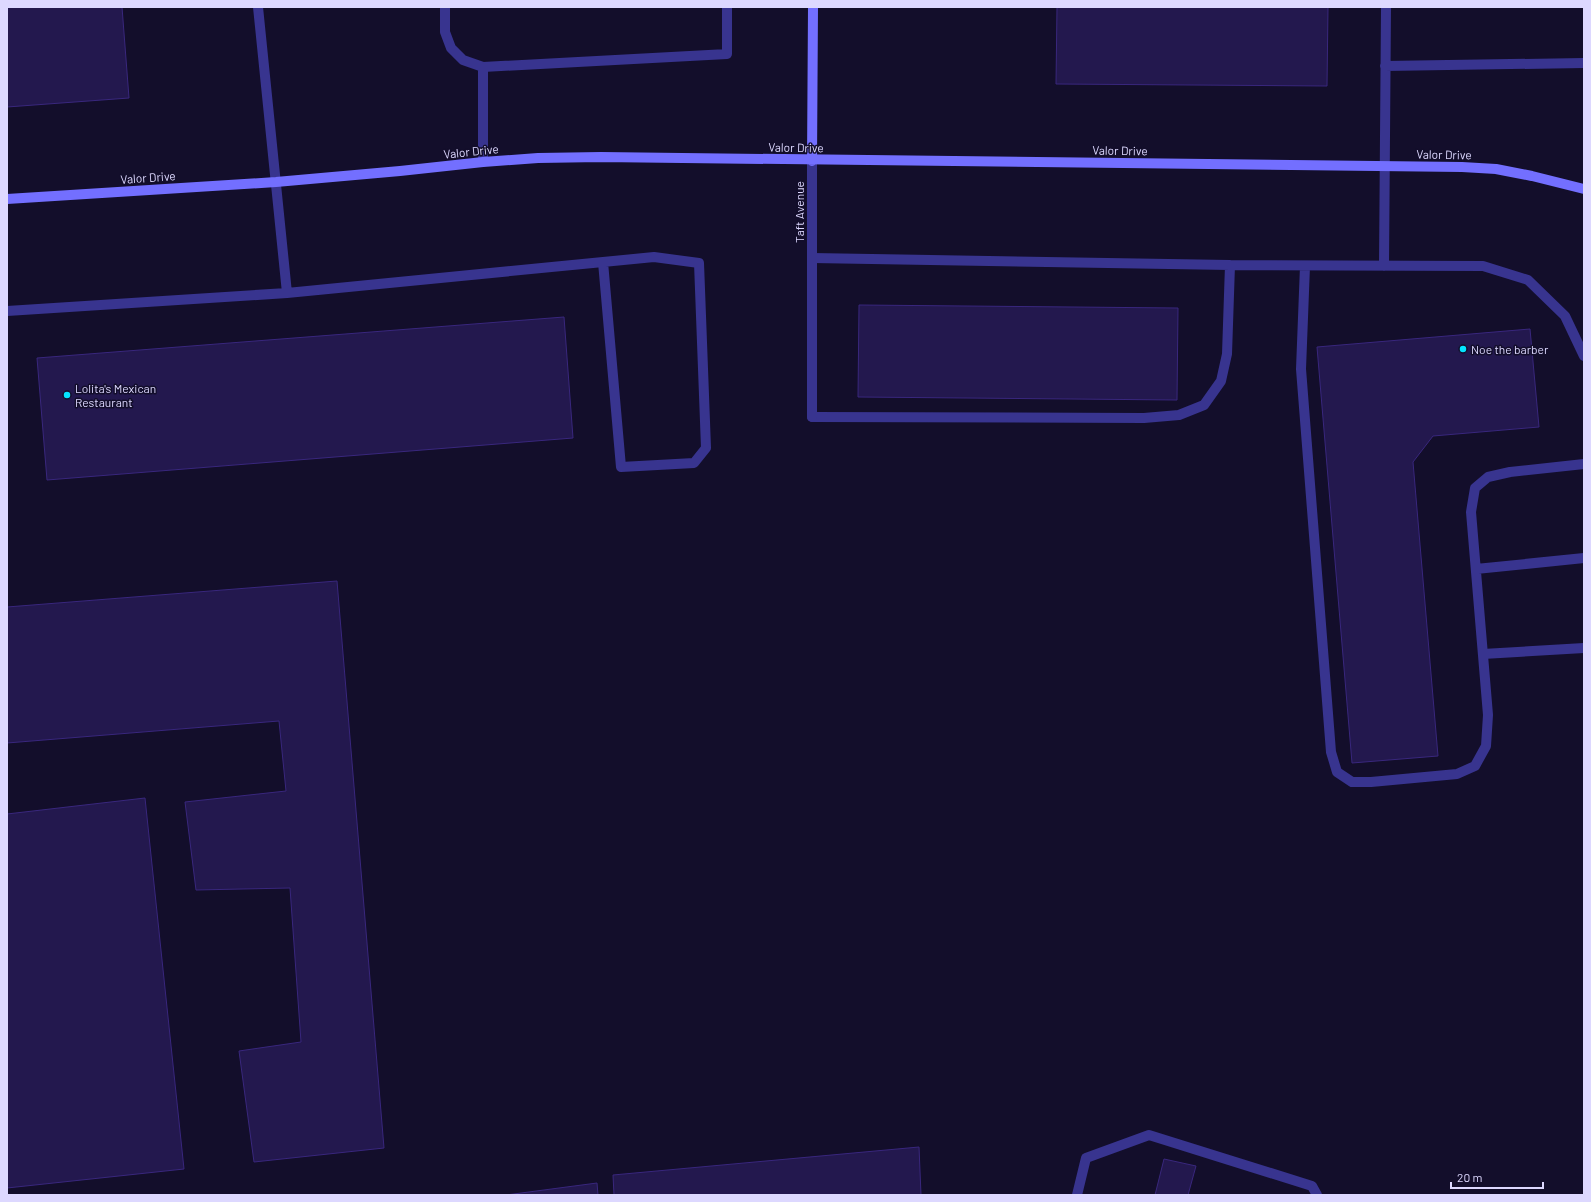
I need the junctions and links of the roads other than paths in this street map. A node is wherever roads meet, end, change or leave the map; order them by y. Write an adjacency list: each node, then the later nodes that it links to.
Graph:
1 (258, 7): 12 (street)
2 (445, 7): 8 (street)
3 (727, 7): 8 (street)
4 (813, 7): 9 (street, Taft Avenue)
5 (1386, 7): 7 (street)
6 (1584, 63): 7 (street)
7 (1385, 66): 11 (street)
8 (483, 67): 10 (street)
9 (812, 161): 10 (street, Valor Drive); 11 (street, Valor Drive); 15 (street, Taft Avenue)
10 (483, 162): 12 (street, Valor Drive)
11 (1384, 166): 13 (street, Valor Drive); 19 (street)
12 (276, 182): 14 (street, Valor Drive); 20 (street)
13 (1584, 190)
14 (7, 199)
15 (812, 258): 17 (street); 17 (street, Taft Avenue)
16 (604, 262): 16 (street); 20 (street)
17 (1230, 265): 18 (street)
18 (1305, 266): 19 (street); 27 (street)
19 (1384, 266): 22 (street)
20 (287, 293): 21 (street)
21 (7, 311)
22 (1584, 356)
23 (1584, 464): 25 (street)
24 (1584, 558): 25 (street)
25 (1476, 569): 27 (street)
26 (1584, 648): 27 (street)
27 (1483, 654)
28 (1077, 1195): 29 (street)
29 (1317, 1195)

